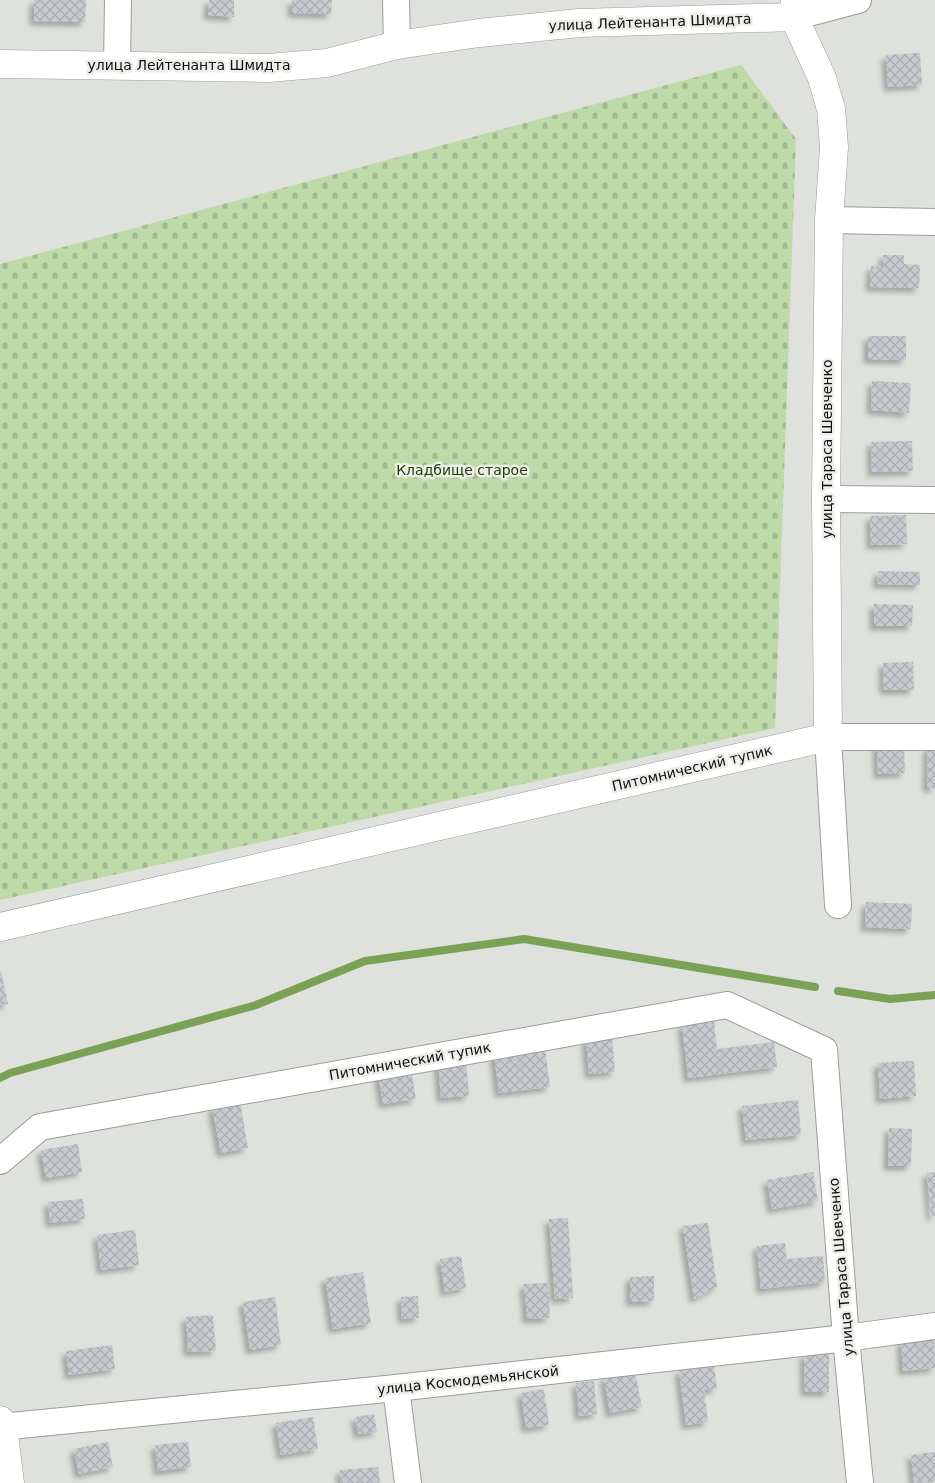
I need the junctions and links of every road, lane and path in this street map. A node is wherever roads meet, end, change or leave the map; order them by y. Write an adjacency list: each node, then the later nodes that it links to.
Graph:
1 (118, 0): 7 (street)
2 (396, 0): 5 (street)
3 (858, 0): 4 (street)
4 (794, 9): 5 (street, улица Лейтенанта Шмидта); 8 (street, улица Тараса Шевченко)
5 (397, 45): 7 (street, улица Лейтенанта Шмидта)
6 (0, 64): 7 (street, улица Лейтенанта Шмидта)
7 (118, 65)
8 (829, 220): 9 (street); 10 (street, улица Тараса Шевченко)
9 (935, 222)
10 (826, 499): 11 (street); 12 (street, улица Тараса Шевченко)
11 (935, 500)
12 (828, 736): 13 (street); 14 (street, улица Тараса Шевченко); 15 (street, Питомнический тупик)
13 (935, 737)
14 (838, 905)
15 (0, 926)
16 (824, 1050): 17 (street, Питомнический тупик); 19 (street, улица Тараса Шевченко)
17 (0, 1161)
18 (935, 1326): 19 (street, улица Космодемьянской)
19 (846, 1338): 20 (street, улица Космодемьянской); 24 (street, улица Тараса Шевченко)
20 (396, 1388): 21 (street, улица Космодемьянской); 23 (street)
21 (1, 1425): 22 (street)
22 (10, 1483)
23 (408, 1483)
24 (860, 1483)

